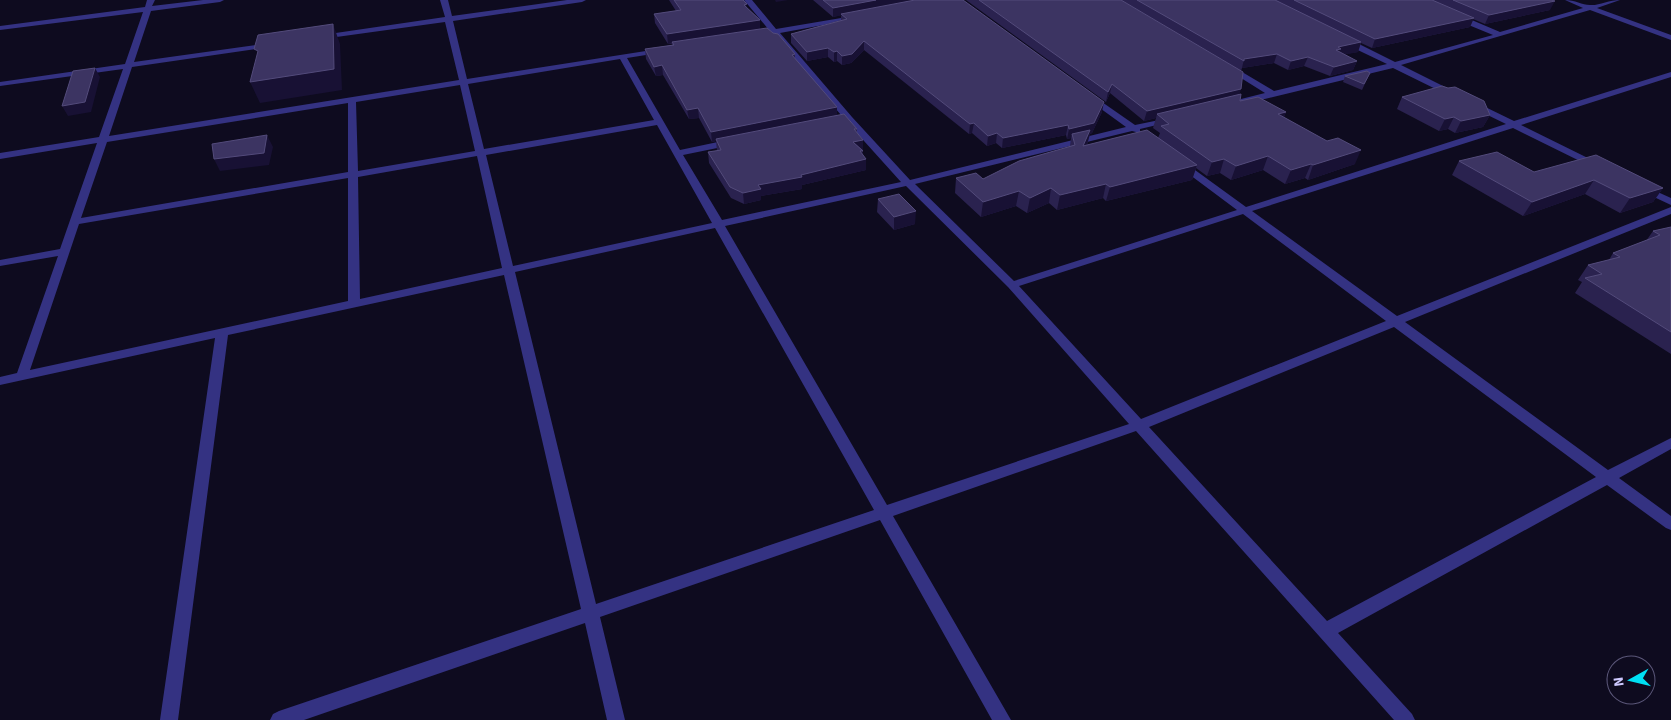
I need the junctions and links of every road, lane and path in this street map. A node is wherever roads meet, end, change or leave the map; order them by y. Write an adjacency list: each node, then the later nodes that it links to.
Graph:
1 (220, 0): 7 (street)
2 (444, 0): 11 (street)
3 (582, 0): 11 (street)
4 (748, 0): 13 (street)
5 (1569, 0): 8 (street)
6 (1616, 0): 8 (street)
7 (150, 5): 12 (street); 23 (street)
8 (1589, 8): 15 (street); 17 (street)
9 (1450, 14): 15 (street)
10 (863, 16): 13 (street)
11 (448, 19): 18 (street); 26 (street)
12 (0, 28)
13 (776, 31): 14 (street); 45 (street)
14 (757, 34)
15 (1500, 35): 24 (street)
16 (1335, 36): 24 (street)
17 (1671, 38)
18 (313, 39)
19 (274, 44): 23 (street)
20 (670, 48): 21 (street)
21 (622, 56): 26 (street); 33 (street)
22 (1221, 64): 29 (street)
23 (129, 65): 27 (street); 36 (street)
24 (1394, 65): 29 (street); 34 (street)
25 (1671, 74): 34 (street)
26 (463, 82): 30 (street); 39 (street)
27 (0, 84)
28 (1078, 88): 35 (street)
29 (1272, 94): 31 (street)
30 (352, 99): 36 (street); 44 (street)
31 (1235, 103)
32 (1179, 117): 35 (street)
33 (660, 122): 39 (street); 40 (street)
34 (1513, 124): 43 (street); 48 (street)
35 (1133, 128): 38 (street); 45 (street)
36 (103, 139): 41 (street); 50 (street)
37 (744, 140): 40 (street)
38 (1149, 140)
39 (480, 153): 44 (street); 54 (street)
40 (678, 153): 51 (street)
41 (0, 156)
42 (1173, 158): 48 (street)
43 (1610, 172)
44 (353, 174): 50 (street); 56 (street)
45 (908, 182): 51 (street); 55 (street)
46 (1636, 185): 47 (street)
47 (1671, 202)
48 (1245, 210): 55 (street); 57 (street)
49 (1671, 210): 57 (street)
50 (75, 222): 52 (street)
51 (718, 224): 54 (street); 64 (street)
52 (65, 251): 53 (street); 59 (street)
53 (0, 263)
54 (508, 270): 56 (street); 66 (street)
55 (1012, 285): 61 (street)
56 (354, 304): 58 (street)
57 (1395, 322): 61 (street); 63 (street)
58 (222, 332): 59 (street); 68 (street)
59 (22, 376): 60 (street)
60 (0, 381)
61 (1140, 425): 64 (street); 67 (street)
62 (1671, 443): 63 (street)
63 (1608, 477): 65 (street); 67 (street)
64 (884, 513): 66 (street); 71 (street)
65 (1671, 524)
66 (591, 613): 69 (street); 70 (street)
67 (1325, 631): 72 (street)
68 (169, 720)
69 (278, 720)
70 (616, 720)
71 (1002, 720)
72 (1406, 720)

